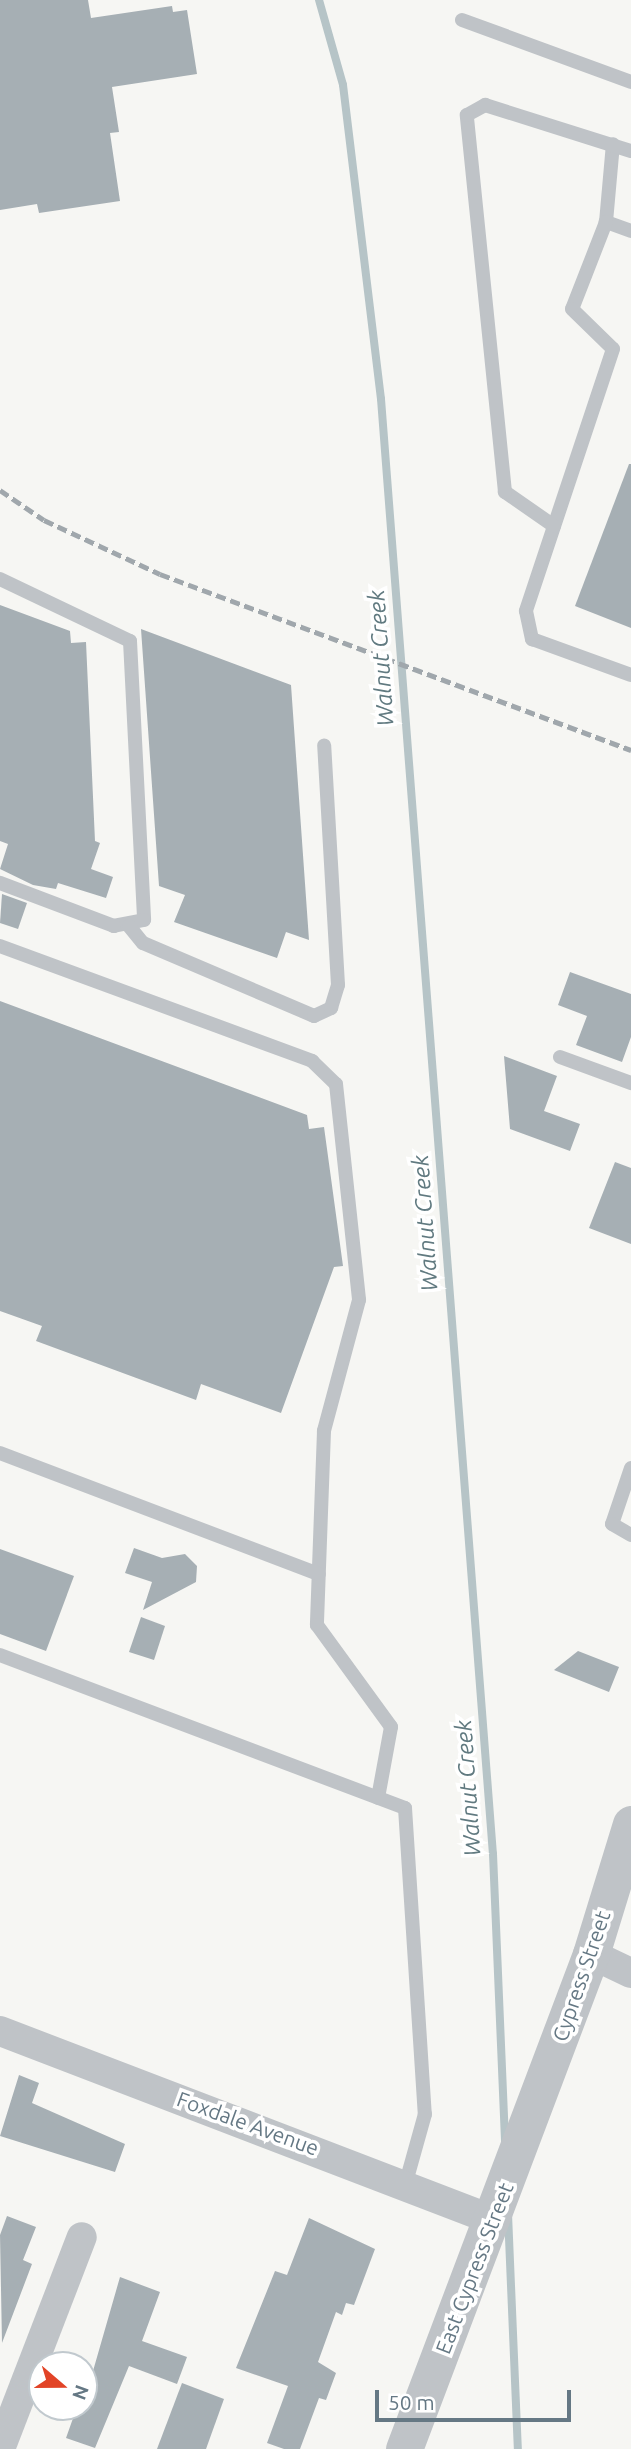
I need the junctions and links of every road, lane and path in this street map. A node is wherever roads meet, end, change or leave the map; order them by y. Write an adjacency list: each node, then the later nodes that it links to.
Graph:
1 (462, 20): 2 (lane)
2 (631, 82)
3 (613, 144): 4 (lane); 5 (lane); 7 (lane)
4 (631, 150)
5 (606, 222): 6 (lane); 7 (lane)
6 (631, 232)
7 (554, 526): 9 (lane)
8 (0, 579): 12 (lane)
9 (631, 675)
10 (324, 745): 12 (lane)
11 (0, 883): 12 (lane)
12 (129, 926)
13 (0, 946): 19 (lane)
14 (560, 1057): 15 (lane)
15 (631, 1083)
16 (0, 1453): 19 (lane)
17 (631, 1468): 18 (lane)
18 (631, 1535)
19 (319, 1574): 21 (lane)
20 (0, 1655): 21 (lane)
21 (378, 1798): 27 (lane)
22 (631, 1824): 23 (street, Cypress Street)
23 (591, 1954): 24 (street); 26 (street, Cypress Street)
24 (631, 1973)
25 (0, 2031): 27 (street, Foxdale Avenue)
26 (528, 2127): 28 (street, East Cypress Street)
27 (406, 2182): 28 (street, Foxdale Avenue)
28 (488, 2229): 31 (street, East Cypress Street)
29 (82, 2237): 30 (street)
30 (0, 2449)
31 (404, 2449)

